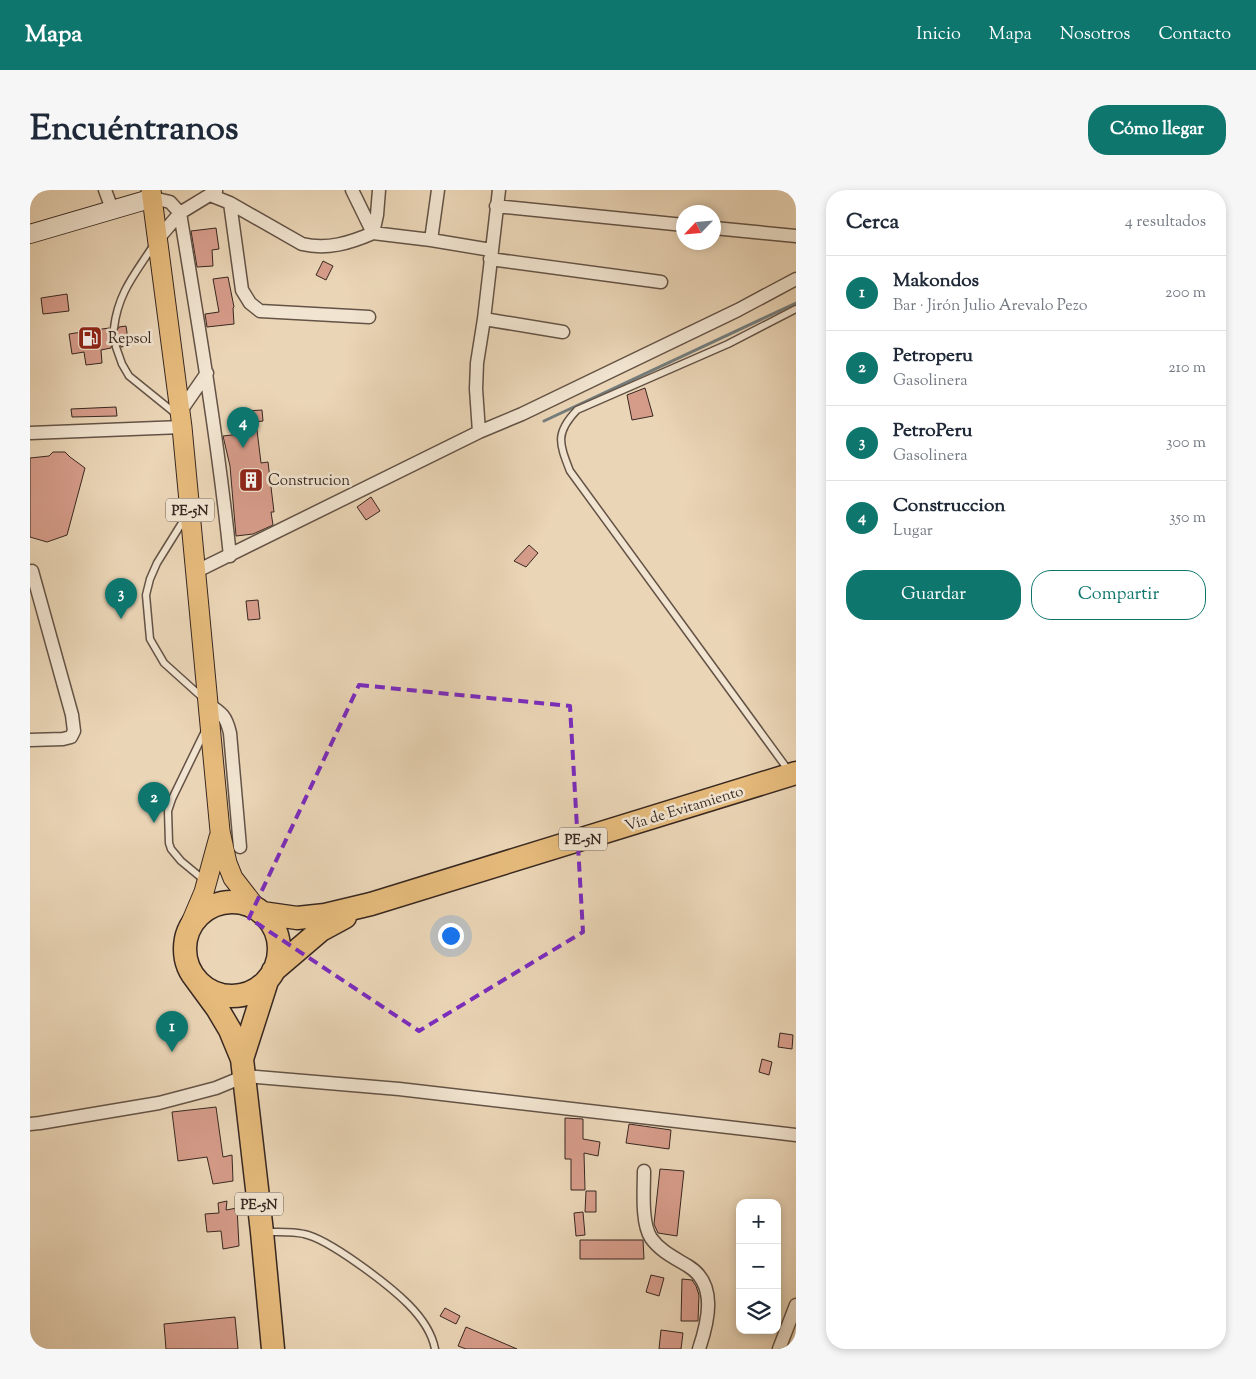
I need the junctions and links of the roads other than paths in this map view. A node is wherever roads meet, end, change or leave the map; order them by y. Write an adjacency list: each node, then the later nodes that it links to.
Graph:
1 (106, 190): 10 (street)
2 (352, 190): 15 (street)
3 (379, 190): 15 (street)
4 (438, 190): 18 (street)
5 (499, 190): 9 (street)
6 (214, 192): 8 (street); 11 (street)
7 (152, 194): 10 (street); 11 (street); 17 (main road, PE-5N)
8 (230, 203): 15 (street); 23 (street)
9 (496, 206): 12 (street); 19 (street)
10 (112, 209): 14 (street)
11 (180, 213): 17 (street); 28 (street)
12 (676, 224)
13 (721, 229): 16 (street)
14 (30, 234)
15 (373, 234): 18 (street)
16 (796, 236)
17 (157, 240): 25 (lane); 29 (main road, PE-5N)
18 (431, 240): 19 (street)
19 (490, 254): 21 (street); 24 (street)
20 (796, 279): 30 (street)
21 (661, 282)
22 (796, 309): 38 (lane)
23 (369, 317)
24 (484, 320): 26 (street); 30 (street)
25 (114, 328)
26 (563, 332)
27 (116, 347): 29 (lane)
28 (207, 373): 29 (street); 33 (street)
29 (181, 419): 31 (street); 32 (main road, PE-5N)
30 (479, 432): 33 (street)
31 (30, 433)
32 (190, 510): 35 (main road, PE-5N); 36 (lane)
33 (230, 556): 35 (street)
34 (32, 571): 37 (street)
35 (196, 572): 36 (main road, PE-5N)
36 (209, 712): 39 (main road, PE-5N); 40 (street); 41 (lane)
37 (30, 740)
38 (794, 774): 42 (highway, Vía de Evitamiento / PE-5N)
39 (220, 831): 41 (main road, PE-5N); 43 (main road, PE-5N)
40 (240, 847)
41 (207, 882): 44 (main road, PE-5N)
42 (371, 904): 43 (highway, Vía de Evitamiento / PE-5N); 45 (highway, Vía de Evitamiento / PE-5N)
43 (260, 911): 44 (highway); 45 (highway)
44 (187, 932): 46 (highway)
45 (270, 976): 46 (highway); 47 (highway, PE-5N)
46 (195, 978): 47 (highway, PE-5N)
47 (243, 1068): 48 (street); 49 (street); 51 (highway, PE-5N)
48 (30, 1124)
49 (796, 1135)
50 (644, 1170): 55 (street)
51 (262, 1232): 53 (highway, PE-5N); 54 (lane)
52 (795, 1313): 56 (street)
53 (273, 1349)
54 (435, 1349)
55 (698, 1349)
56 (779, 1349)

